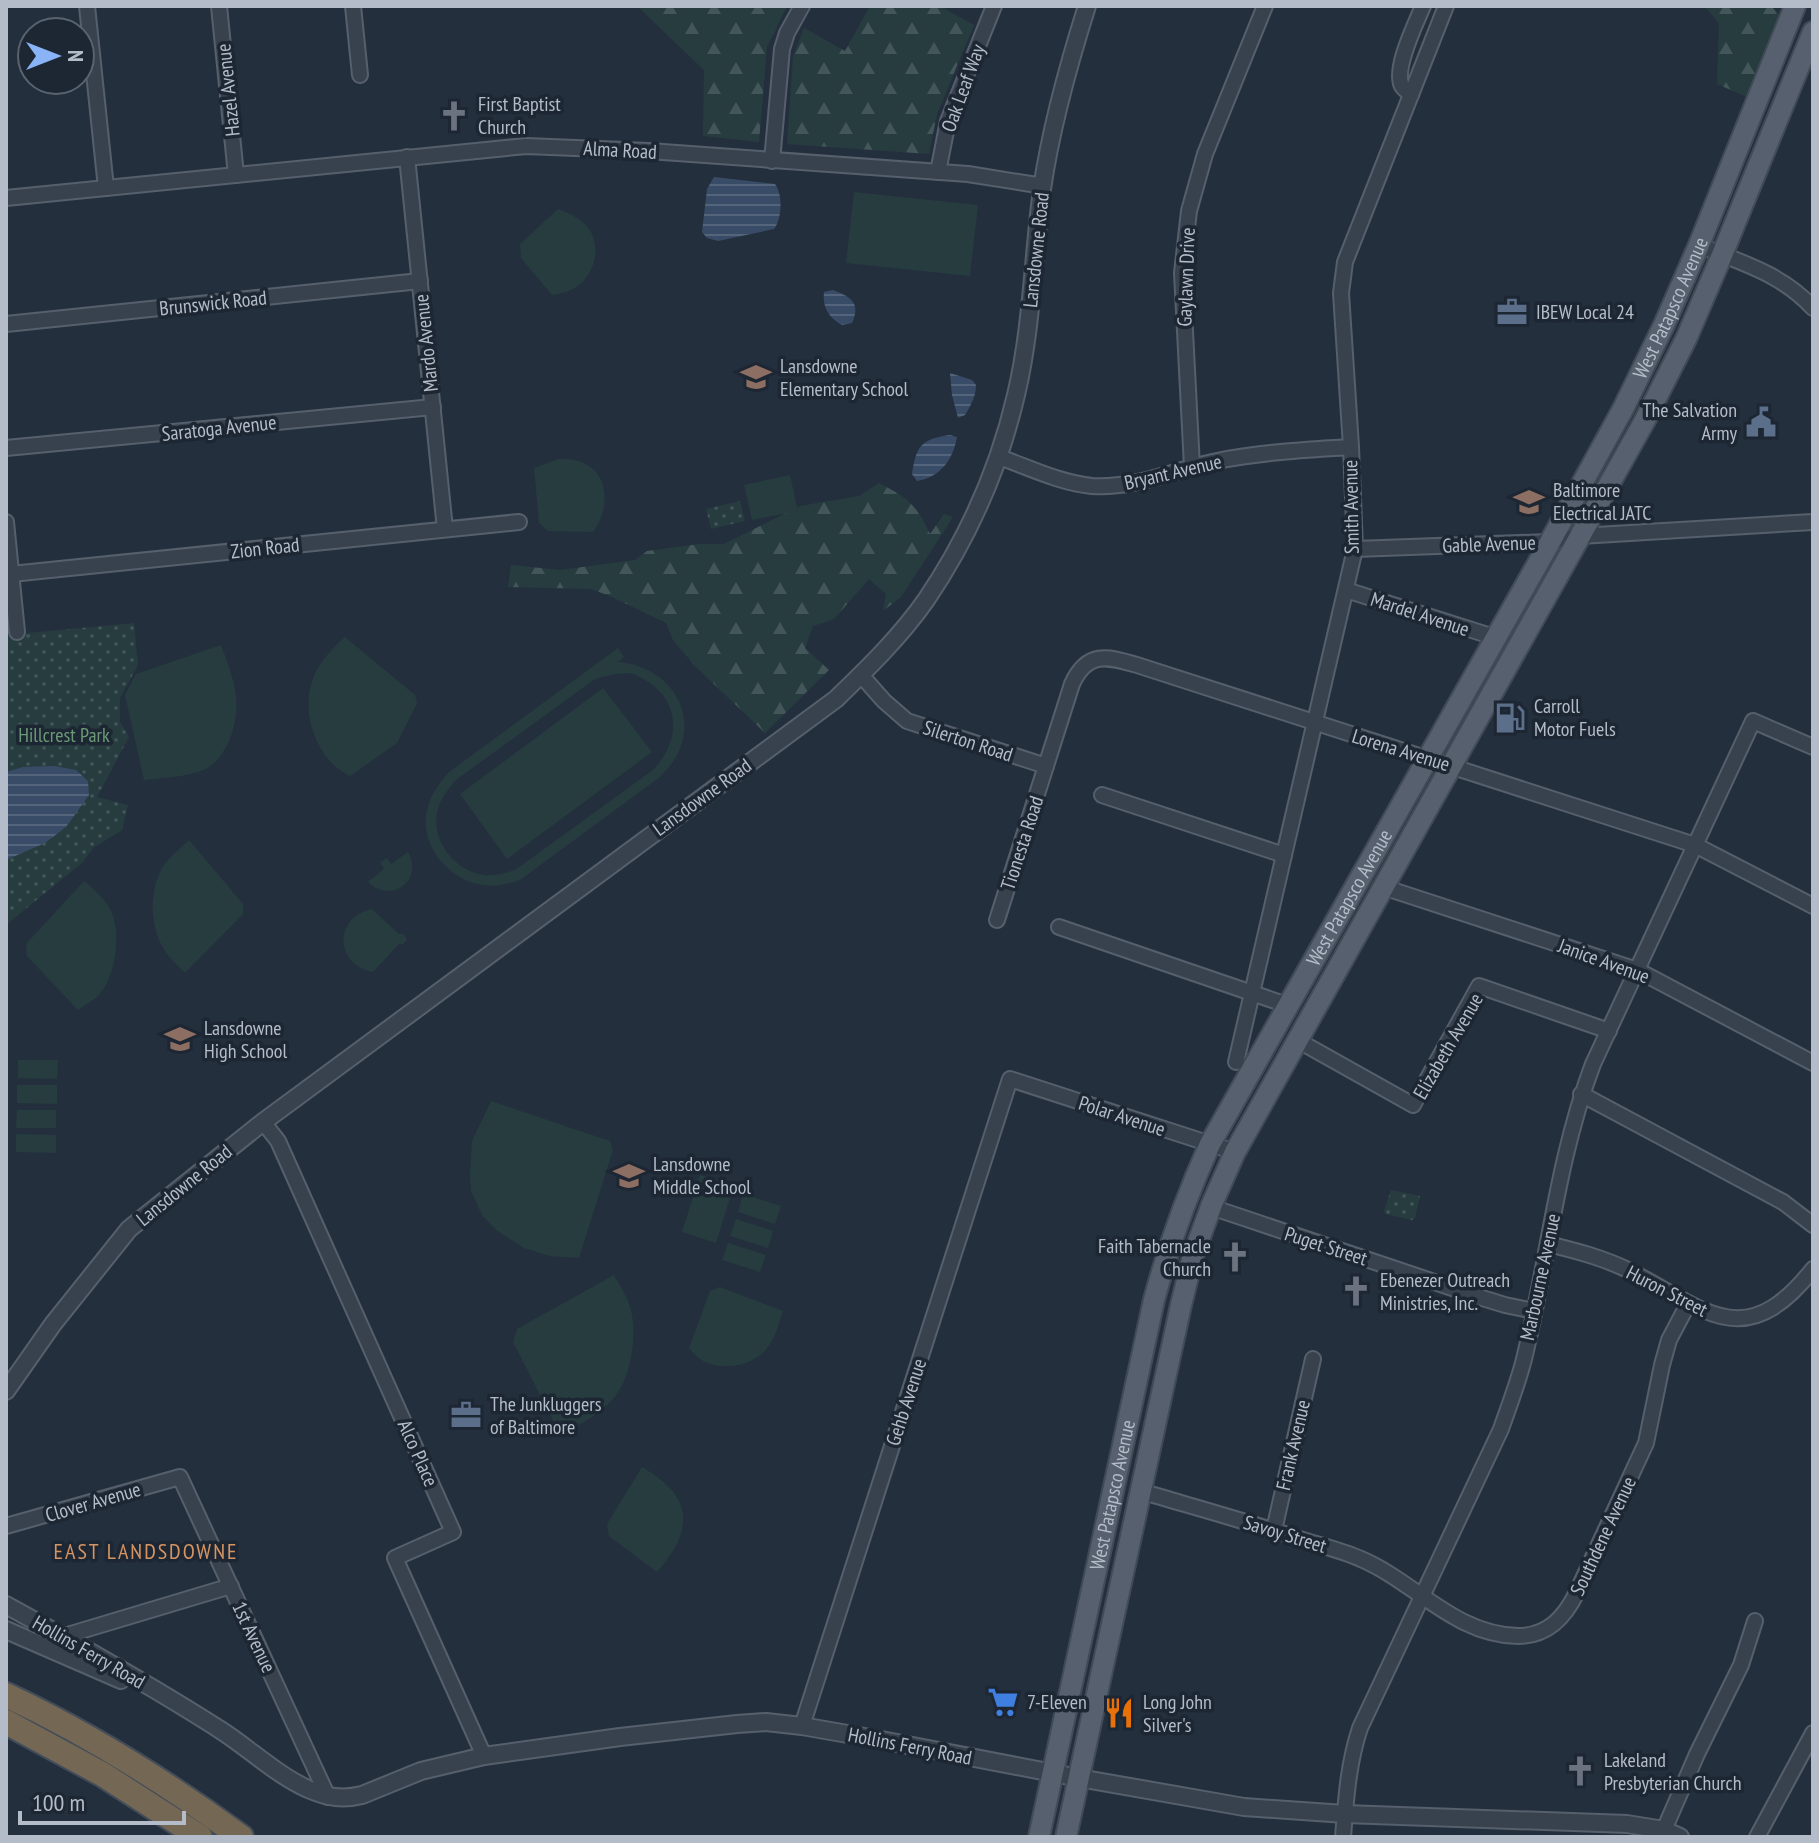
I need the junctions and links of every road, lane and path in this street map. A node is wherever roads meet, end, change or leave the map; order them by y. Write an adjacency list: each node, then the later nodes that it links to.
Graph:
1 (87, 6): 19 (street)
2 (219, 6): 17 (street, Hazel Avenue)
3 (353, 6): 12 (street)
4 (802, 6): 15 (street)
5 (994, 6): 16 (street, Oak Leaf Way)
6 (1087, 6): 18 (street, Lansdowne Road)
7 (1265, 6): 30 (street, Gaylawn Drive)
8 (1423, 6): 13 (street)
9 (1446, 6): 13 (street, Smith Avenue)
10 (1795, 6): 21 (main road, West Patapsco Avenue)
11 (1813, 32): 22 (main road, West Patapsco Avenue)
12 (360, 75)
13 (1411, 95): 27 (street, Smith Avenue)
14 (407, 157): 15 (street, Alma Road); 17 (street, Alma Road); 23 (street, Mardo Avenue)
15 (772, 161): 16 (street, Alma Road)
16 (938, 172): 18 (street, Alma Road)
17 (236, 175): 19 (street, Alma Road)
18 (1043, 186): 29 (street, Lansdowne Road)
19 (106, 188): 20 (street, Alma Road)
20 (6, 198)
21 (1699, 245): 22 (street); 36 (main road, West Patapsco Avenue)
22 (1722, 255): 24 (street); 35 (main road, West Patapsco Avenue)
23 (420, 281): 25 (street, Brunswick Road); 26 (street, Mardo Avenue)
24 (1813, 308)
25 (6, 324)
26 (433, 407): 28 (street, Saratoga Avenue); 34 (street, Mardo Avenue)
27 (1351, 447): 30 (street, Bryant Avenue); 37 (street, Smith Avenue)
28 (6, 448)
29 (999, 457): 30 (street, Bryant Avenue); 42 (street, Lansdowne Road)
30 (1192, 467)
31 (6, 522): 38 (street)
32 (519, 522): 34 (street, Zion Road)
33 (1813, 522): 35 (street, Gable Avenue)
34 (445, 529): 38 (street, Zion Road)
35 (1580, 536): 36 (street, Gable Avenue); 47 (main road, West Patapsco Avenue)
36 (1550, 542): 37 (street, Gable Avenue); 41 (main road, West Patapsco Avenue)
37 (1355, 549): 39 (street, Smith Avenue)
38 (11, 574): 40 (street)
39 (1346, 590): 41 (street, Mardel Avenue); 43 (street, Smith Avenue)
40 (17, 632)
41 (1494, 637): 45 (main road, West Patapsco Avenue)
42 (861, 675): 46 (street, Silerton Road); 64 (street, Lansdowne Road)
43 (1315, 723): 45 (street, Lorena Avenue); 46 (street, Lorena Avenue); 50 (street, Smith Avenue)
44 (1813, 747): 49 (street, Marbourne Avenue)
45 (1427, 757): 47 (street, Lorena Avenue); 57 (main road, West Patapsco Avenue)
46 (1046, 766): 53 (street, Tionesta Road)
47 (1452, 766): 49 (street, Lorena Avenue); 51 (main road, West Patapsco Avenue)
48 (1102, 795): 50 (street)
49 (1695, 845): 52 (street, Lorena Avenue); 55 (street, Marbourne Avenue)
50 (1284, 855): 56 (street, Smith Avenue)
51 (1383, 887): 55 (street, Janice Avenue); 59 (main road, West Patapsco Avenue)
52 (1813, 906)
53 (997, 920)
54 (1059, 927): 56 (street)
55 (1637, 970): 58 (street, Marbourne Avenue); 61 (street, Janice Avenue)
56 (1251, 993): 57 (street); 60 (street, Smith Avenue)
57 (1287, 1005): 65 (main road, West Patapsco Avenue)
58 (1609, 1031): 59 (street, Elizabeth Avenue); 63 (street, Marbourne Avenue)
59 (1297, 1040): 66 (main road, West Patapsco Avenue)
60 (1236, 1062)
61 (1813, 1063)
62 (1010, 1079): 65 (street, Polar Avenue); 88 (street, Gehb Avenue)
63 (1581, 1094): 68 (street); 69 (street, Marbourne Avenue)
64 (263, 1122): 74 (street, Lansdowne Road); 90 (street, Alco Place)
65 (1210, 1144): 66 (street, Polar Avenue); 91 (main road, West Patapsco Avenue)
66 (1235, 1152): 67 (main road, West Patapsco Avenue)
67 (1212, 1204): 72 (street, Puget Street); 76 (main road, West Patapsco Avenue)
68 (1813, 1225)
69 (1548, 1244): 71 (street, Huron Street); 72 (street, Marbourne Avenue)
70 (1813, 1269): 71 (street, Huron Street)
71 (1688, 1304): 80 (street, Southdene Avenue)
72 (1534, 1311): 80 (street, Marbourne Avenue)
73 (1313, 1359): 78 (street, Frank Avenue)
74 (6, 1391)
75 (180, 1477): 77 (street, Clover Avenue); 79 (street, 1st Avenue)
76 (1140, 1491): 78 (street, Savoy Street); 92 (main road, West Patapsco Avenue)
77 (6, 1526)
78 (1274, 1530): 80 (street, Savoy Street)
79 (231, 1586): 84 (street); 93 (street, 1st Avenue)
80 (1421, 1596): 94 (street, Marbourne Avenue)
81 (6, 1605): 84 (street, Hollins Ferry Road)
82 (1755, 1621): 95 (street)
83 (6, 1630): 86 (street, Hollins Ferry Road)
84 (64, 1636): 86 (street, Hollins Ferry Road)
85 (6, 1695): 97 (highway)
86 (171, 1699): 93 (street, Hollins Ferry Road)
87 (6, 1722): 96 (highway)
88 (802, 1726): 90 (street, Hollins Ferry Road); 91 (street, Hollins Ferry Road)
89 (1813, 1733): 101 (street)
90 (484, 1756): 93 (street, Hollins Ferry Road)
91 (1053, 1773): 92 (street, Hollins Ferry Road); 98 (main road, West Patapsco Avenue)
92 (1079, 1778): 94 (street, Hollins Ferry Road); 99 (main road, West Patapsco Avenue)
93 (328, 1797)
94 (1345, 1814): 95 (street, Hollins Ferry Road); 100 (street, Marbourne Avenue)
95 (1673, 1835)
96 (200, 1837)
97 (241, 1837)
98 (1039, 1837)
99 (1066, 1837)
100 (1343, 1837)
101 (1757, 1837)

